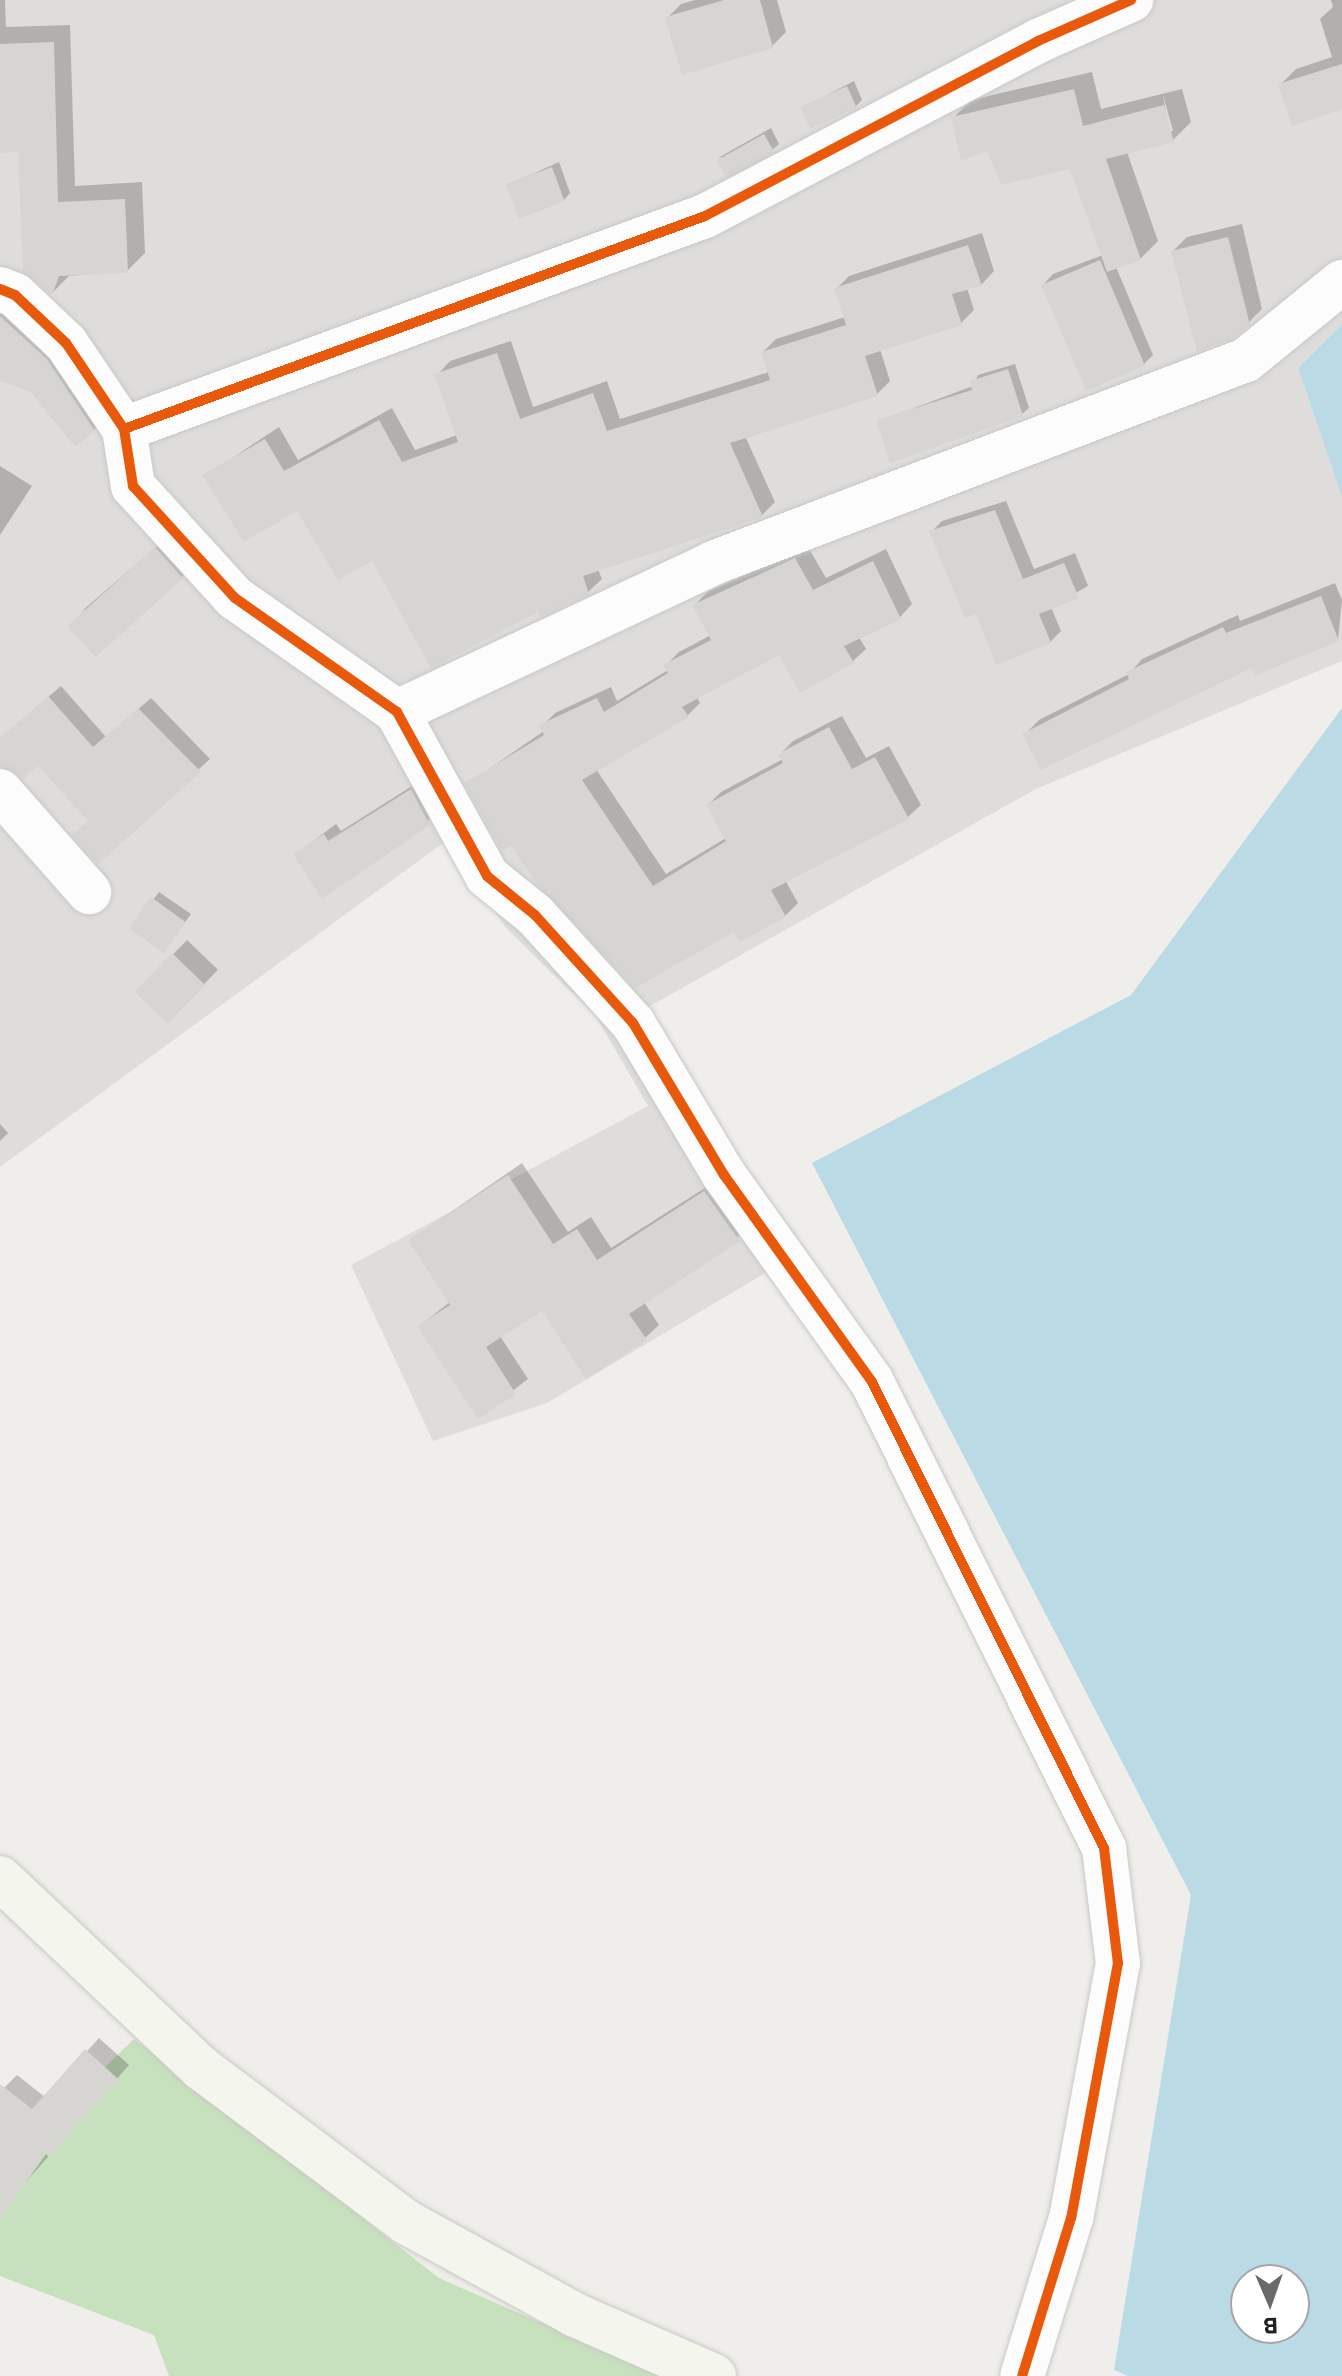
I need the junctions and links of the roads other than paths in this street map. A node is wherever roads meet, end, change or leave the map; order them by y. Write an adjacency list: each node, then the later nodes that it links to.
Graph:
1 (1131, 0): 4 (street)
2 (1342, 282): 5 (street)
3 (0, 289): 4 (street)
4 (124, 429): 5 (street)
5 (397, 712): 10 (street)
6 (0, 791): 7 (street)
7 (89, 892)
8 (0, 1878): 9 (main road)
9 (714, 2376)
10 (1022, 2376)

